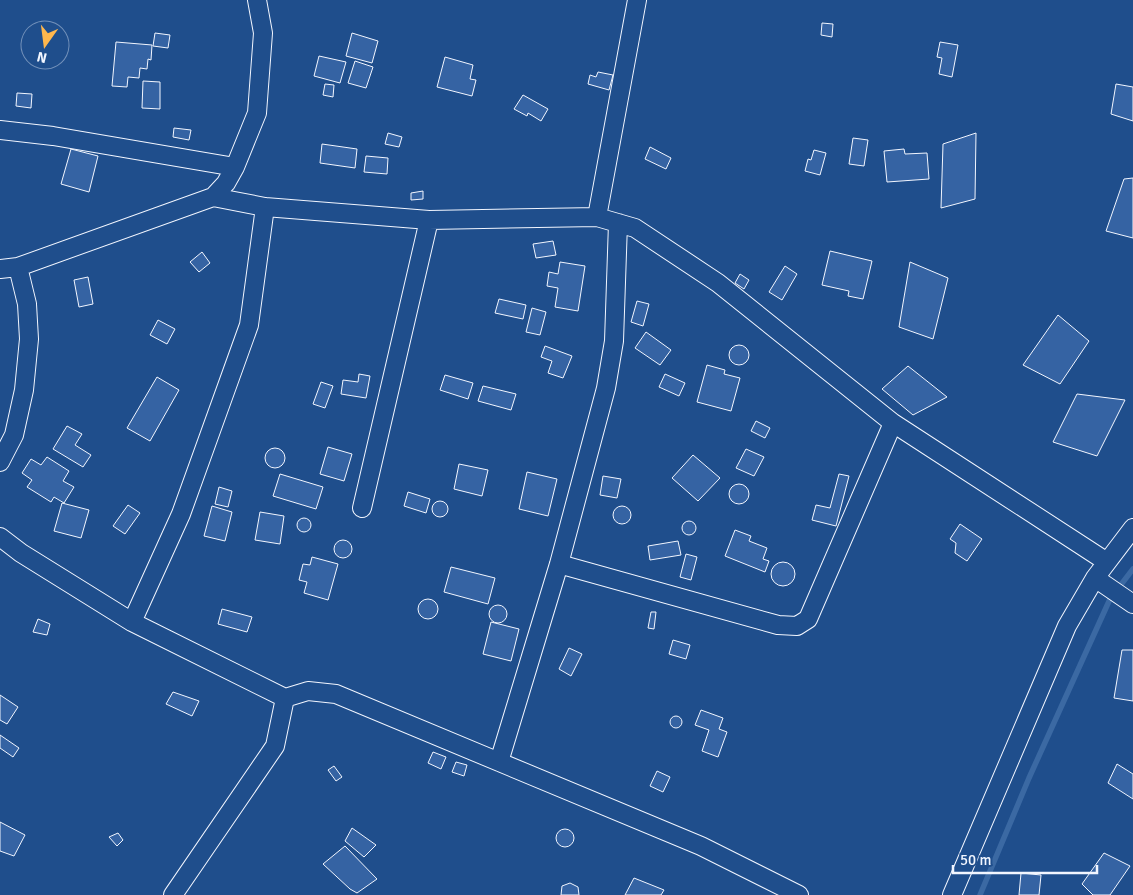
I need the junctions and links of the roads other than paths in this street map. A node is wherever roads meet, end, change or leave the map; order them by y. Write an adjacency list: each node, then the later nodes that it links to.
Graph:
1 (257, 0): 4 (street)
2 (637, 0): 7 (street)
3 (0, 130): 4 (street)
4 (235, 167): 5 (street)
5 (213, 197): 6 (street); 10 (street)
6 (265, 207): 8 (street); 21 (street)
7 (597, 217): 8 (street); 9 (street)
8 (429, 220): 14 (street)
9 (618, 223): 12 (street); 18 (street)
10 (18, 267): 11 (street); 13 (street)
11 (0, 269)
12 (893, 423): 17 (street); 18 (street)
13 (0, 462)
14 (362, 508)
15 (1133, 528): 17 (street)
16 (0, 537): 21 (street)
17 (1107, 562): 19 (street)
18 (558, 564): 23 (street)
19 (1095, 578): 20 (street); 26 (street)
20 (1133, 604)
21 (132, 622): 22 (street)
22 (284, 698): 23 (street); 24 (street)
23 (499, 762): 25 (street)
24 (173, 895)
25 (799, 895)
26 (952, 895)

